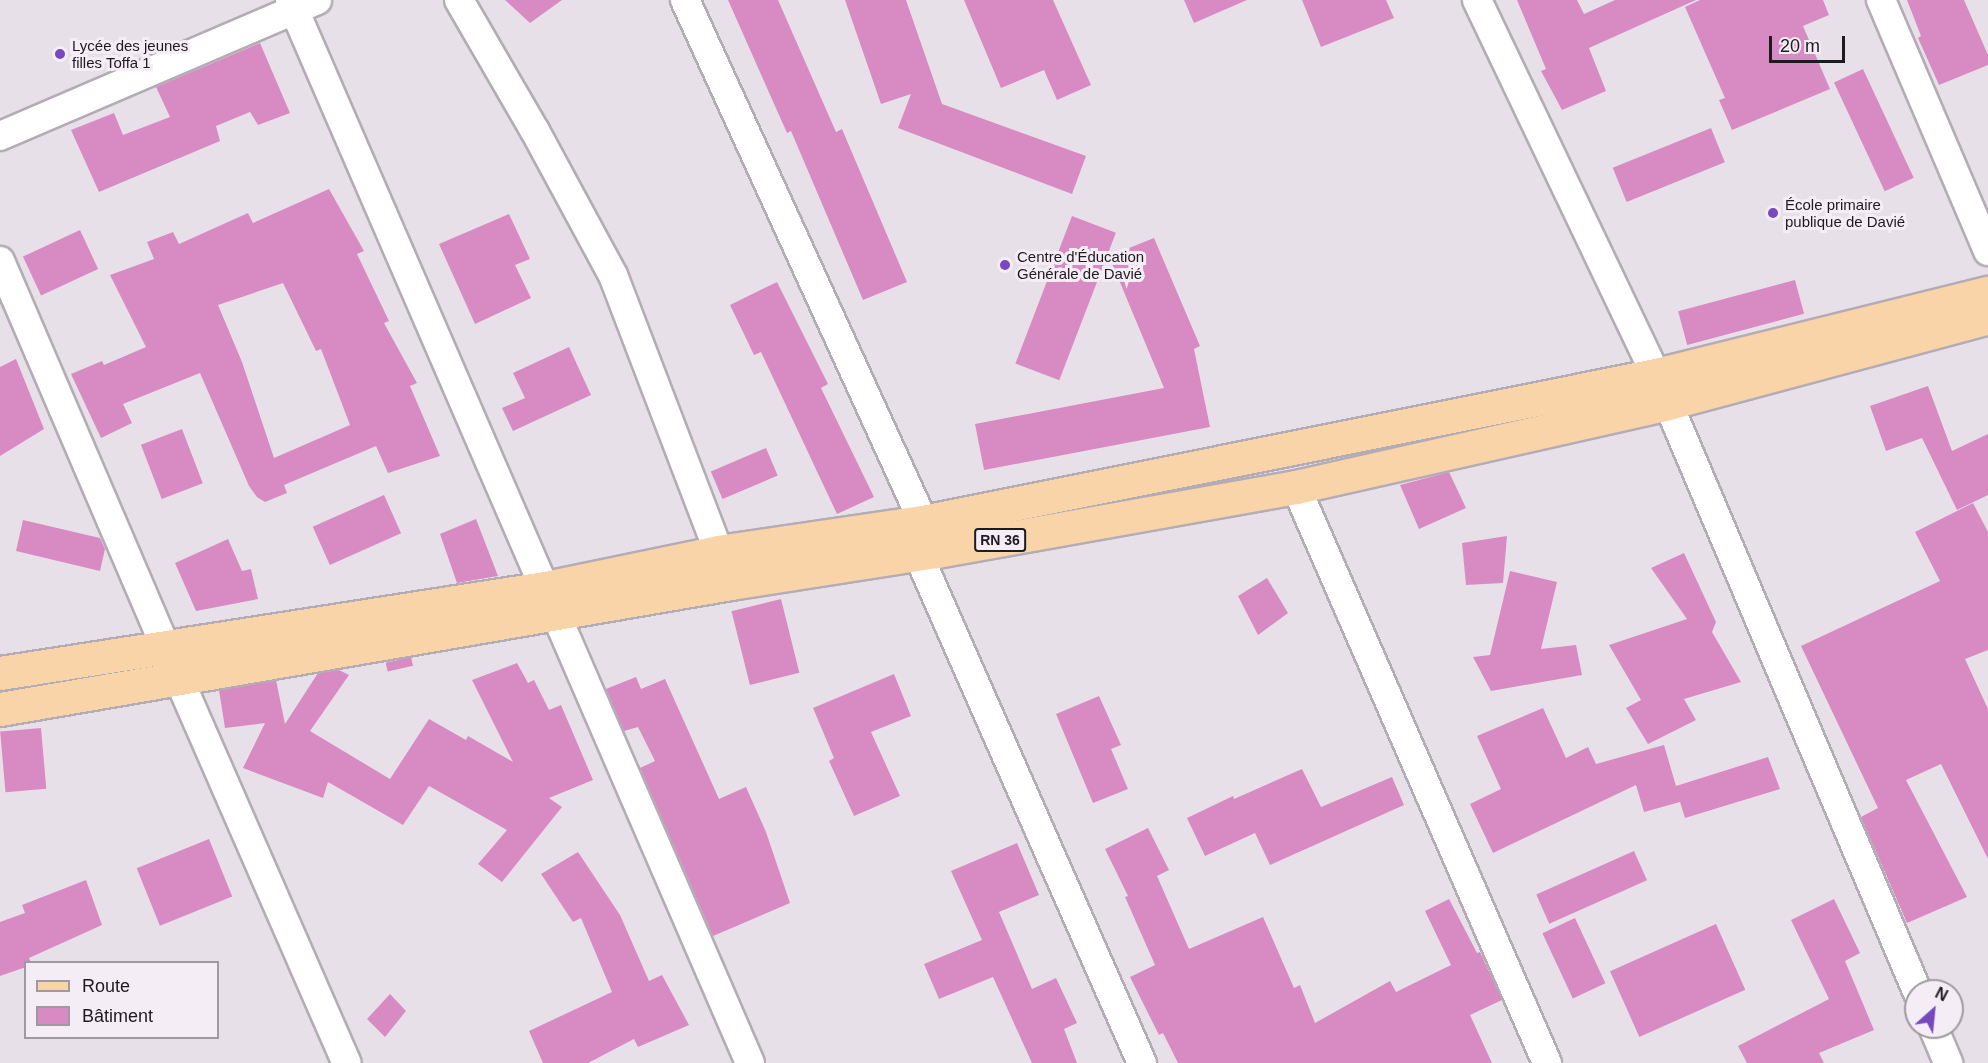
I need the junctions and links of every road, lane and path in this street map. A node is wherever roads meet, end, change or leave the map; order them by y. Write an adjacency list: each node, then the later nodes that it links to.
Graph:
1 (459, 0): 14 (street)
2 (685, 0): 13 (street)
3 (1477, 0): 11 (street)
4 (1881, 0): 7 (street)
5 (301, 3): 6 (street); 16 (street)
6 (0, 136)
7 (1988, 251)
8 (0, 261): 17 (street)
9 (1988, 292): 11 (main road, RN 36)
10 (1988, 317): 11 (main road, RN 36)
11 (1662, 389): 12 (main road, RN 36); 13 (main road, RN 36); 21 (street)
12 (1296, 487): 13 (main road, RN 36); 26 (street)
13 (926, 542): 14 (main road, RN 36); 15 (main road, RN 36); 25 (street)
14 (719, 552): 15 (street); 16 (main road, RN 36)
15 (730, 583): 16 (main road, RN 36)
16 (551, 601): 17 (main road, RN 36); 19 (main road, RN 36); 24 (street)
17 (165, 648): 18 (main road, RN 36); 19 (street)
18 (0, 673)
19 (178, 677): 20 (main road, RN 36); 23 (street)
20 (0, 709)
21 (1912, 979)
22 (1938, 1039): 27 (street)
23 (347, 1063)
24 (750, 1063)
25 (1142, 1063)
26 (1548, 1063)
27 (1948, 1063)

